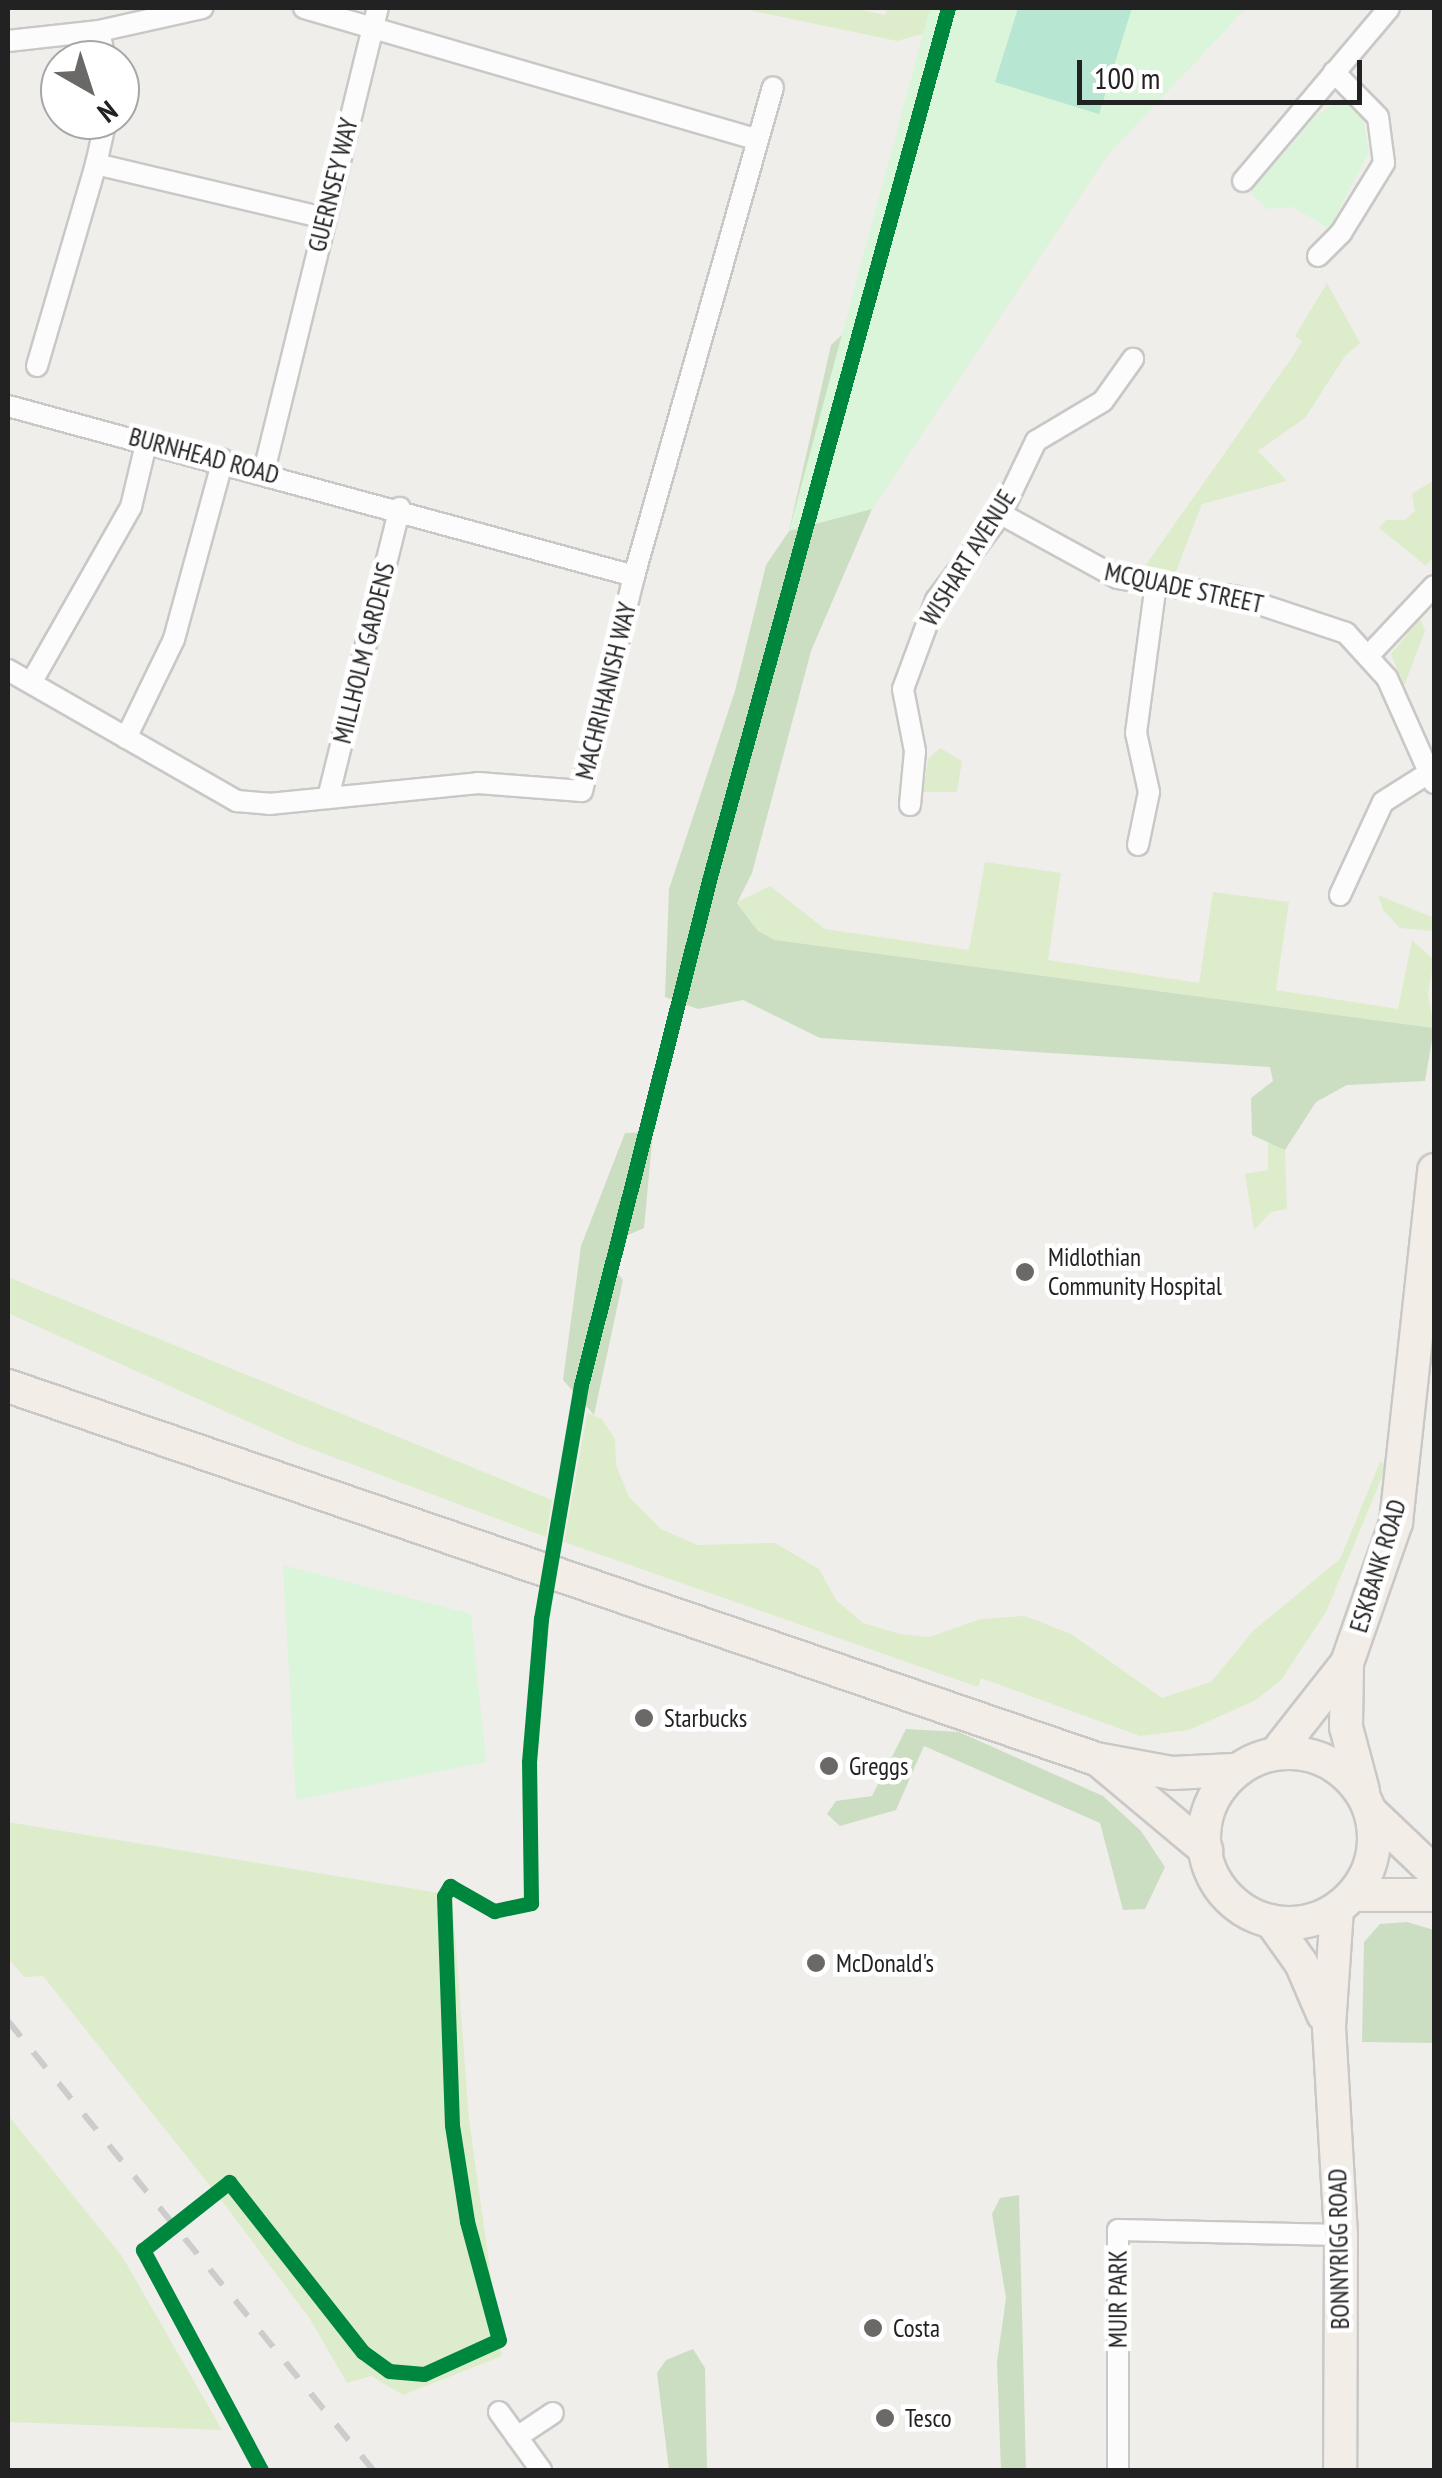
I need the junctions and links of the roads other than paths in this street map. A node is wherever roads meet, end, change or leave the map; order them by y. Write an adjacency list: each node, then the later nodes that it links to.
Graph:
1 (202, 8): 5 (street)
2 (304, 8): 4 (street)
3 (1389, 8): 8 (street)
4 (375, 17): 11 (street); 14 (street, GUERNSEY WAY)
5 (99, 31): 6 (street); 7 (street)
6 (101, 40)
7 (8, 41)
8 (1334, 72): 13 (street); 15 (street)
9 (773, 87): 11 (street, MACHRIHANISH WAY)
10 (101, 140): 12 (street)
11 (758, 140): 24 (street, MACHRIHANISH WAY)
12 (96, 164): 14 (street); 17 (street)
13 (1243, 181)
14 (324, 218): 21 (street, GUERNSEY WAY)
15 (1318, 256)
16 (1132, 360): 23 (street, WISHART AVENUE)
17 (37, 366)
18 (8, 406): 19 (street, BURNHEAD ROAD)
19 (146, 440): 20 (street, BURNHEAD ROAD); 29 (street)
20 (222, 460): 21 (street, BURNHEAD ROAD); 30 (street)
21 (264, 471): 22 (street, BURNHEAD ROAD)
22 (400, 508): 24 (street, BURNHEAD ROAD); 32 (street, MILLHOLM GARDENS)
23 (1001, 514): 25 (street, MCQUADE STREET); 33 (street, WISHART AVENUE)
24 (634, 576): 32 (street, MACHRIHANISH WAY)
25 (1156, 583): 27 (street, MCQUADE STREET); 34 (street)
26 (1434, 586): 27 (street)
27 (1370, 654): 31 (street, MCQUADE STREET)
28 (8, 670): 29 (street, MACHRIHANISH WAY)
29 (31, 683): 30 (street, MACHRIHANISH WAY)
30 (126, 738): 32 (street, MACHRIHANISH WAY)
31 (1431, 778): 35 (street)
32 (328, 798)
33 (910, 805)
34 (1138, 846)
35 (1340, 896)
36 (1434, 1170): 37 (main road, ESKBANK ROAD)
37 (1429, 1284): 39 (main road, ESKBANK ROAD)
38 (8, 1386): 41 (main road)
39 (1347, 1663): 40 (main road, ESKBANK ROAD); 43 (main road, ESKBANK ROAD)
40 (1277, 1752): 42 (main road); 43 (main road)
41 (1096, 1759): 42 (main road); 44 (main road)
42 (1234, 1770): 44 (main road)
43 (1368, 1802): 45 (main road); 47 (main road)
44 (1206, 1850): 48 (main road)
45 (1434, 1872)
46 (1434, 1894): 47 (main road)
47 (1344, 1902): 48 (main road); 49 (main road, BONNYRIGG ROAD)
48 (1271, 1921): 49 (main road, BONNYRIGG ROAD)
49 (1329, 2028): 50 (main road, BONNYRIGG ROAD)
50 (1341, 2234): 55 (street, MUIR PARK); 56 (main road, BONNYRIGG ROAD)
51 (499, 2412): 53 (street)
52 (553, 2412): 53 (street)
53 (517, 2437): 54 (street)
54 (541, 2470)
55 (1118, 2470)
56 (1340, 2470)

